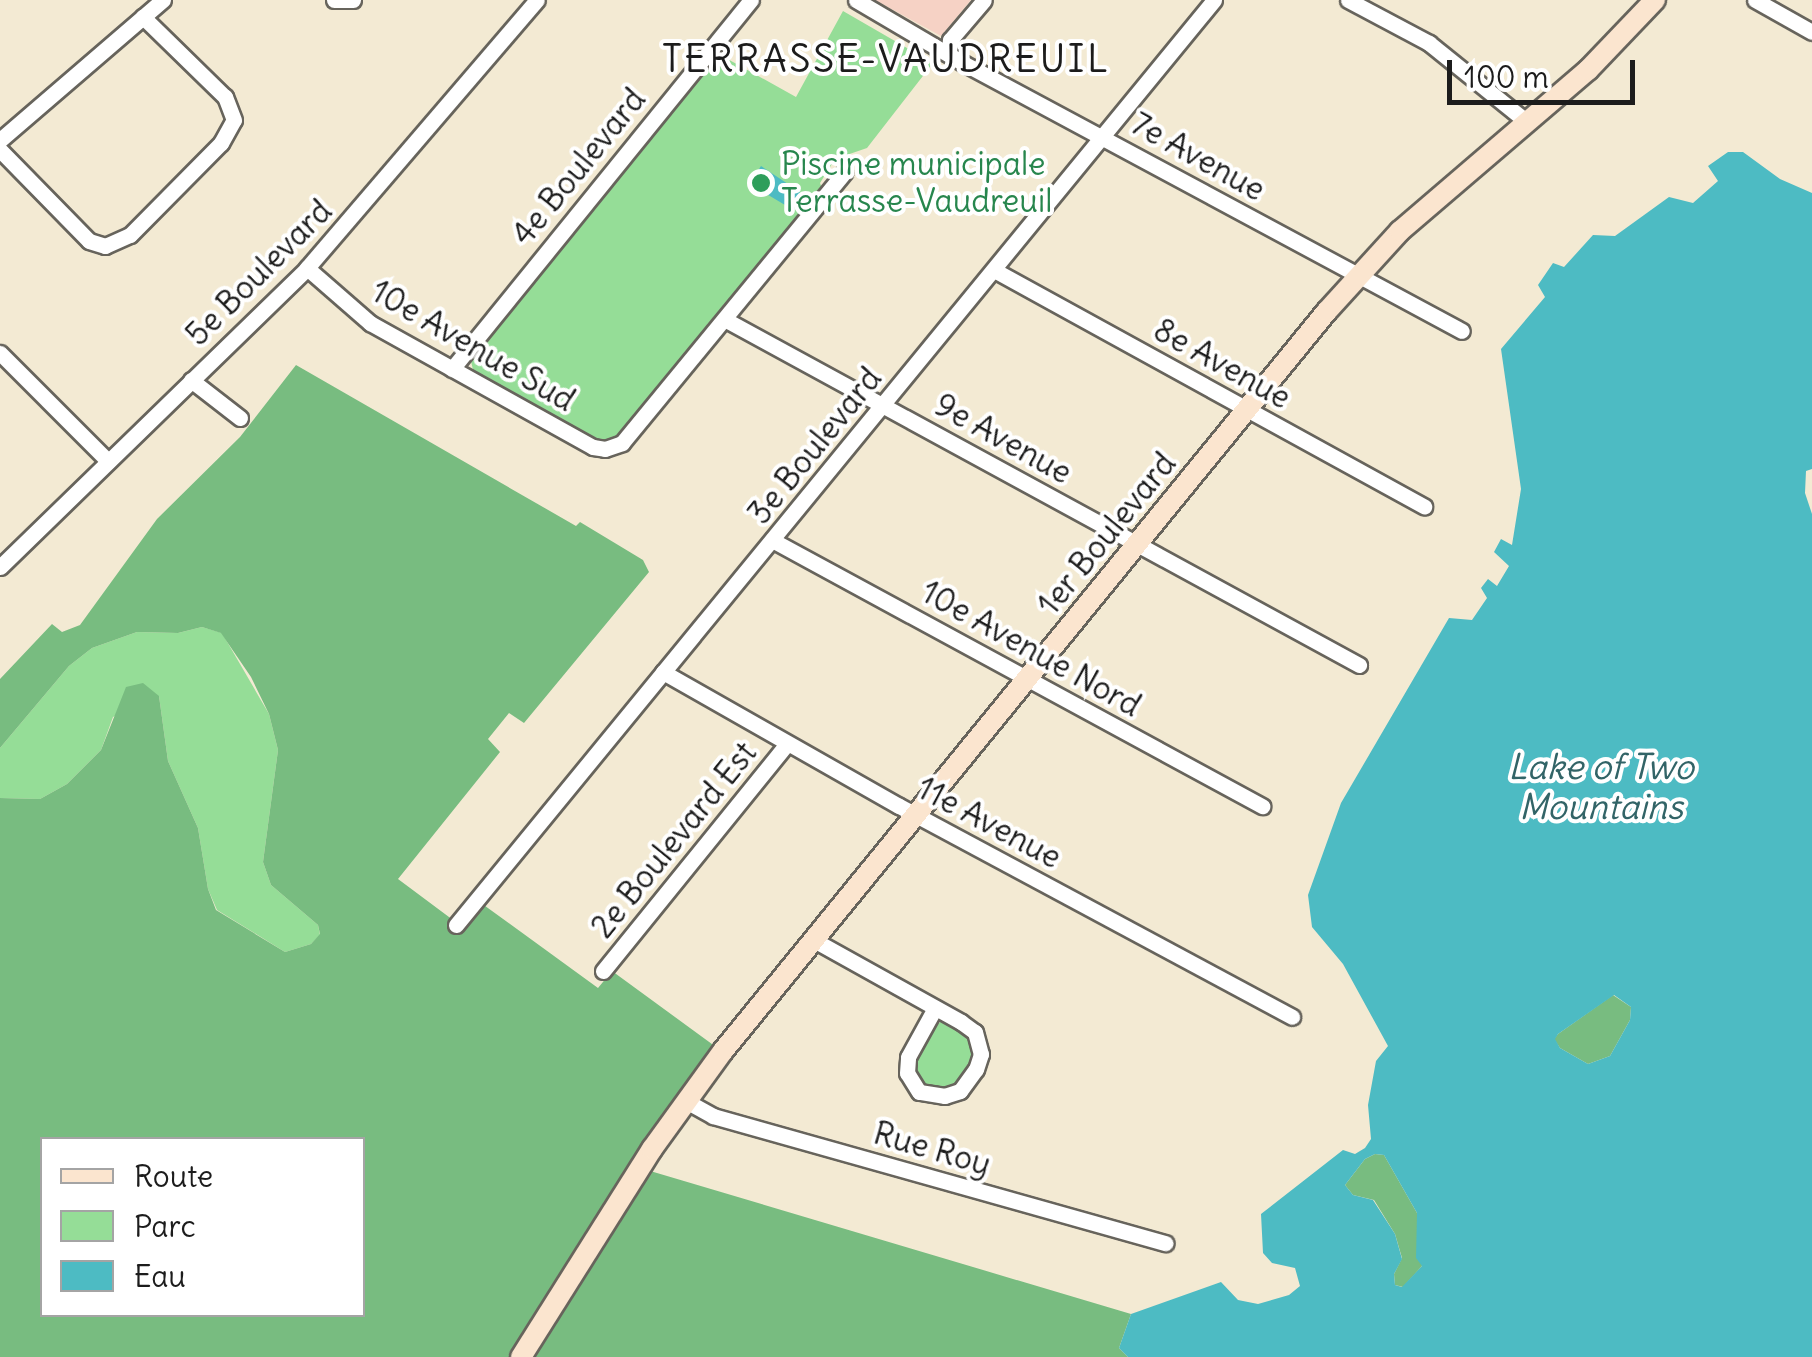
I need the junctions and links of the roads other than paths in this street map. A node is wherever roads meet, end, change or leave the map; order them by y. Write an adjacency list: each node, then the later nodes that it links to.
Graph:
1 (163, 0): 12 (street)
2 (334, 0): 3 (street)
3 (353, 0)
4 (537, 0): 20 (street, 5e Boulevard)
5 (750, 0): 26 (street, 4e Boulevard)
6 (856, 0): 14 (street, 7e Avenue)
7 (984, 0): 14 (street)
8 (1214, 0): 16 (street, 3e Boulevard)
9 (1348, 0): 15 (street)
10 (1655, 0): 15 (street, 1er Boulevard)
11 (1755, 0): 13 (street)
12 (143, 18): 17 (street); 18 (street)
13 (1812, 32)
14 (948, 53): 16 (street, 7e Avenue)
15 (1528, 122): 22 (street, 1er Boulevard)
16 (1102, 136): 21 (street, 3e Boulevard); 22 (street, 7e Avenue)
17 (0, 140)
18 (0, 150)
19 (844, 173): 23 (street)
20 (307, 268): 26 (street, 10e Avenue Sud); 27 (street, 5e Boulevard)
21 (994, 270): 28 (street, 3e Boulevard); 29 (street, 8e Avenue)
22 (1358, 274): 24 (street, 7e Avenue); 29 (street, 1er Boulevard)
23 (726, 320): 26 (street, 10e Avenue Sud); 28 (street, 9e Avenue)
24 (1462, 331)
25 (0, 353): 31 (street)
26 (452, 369)
27 (191, 380): 30 (street); 31 (street, 5e Boulevard)
28 (883, 405): 33 (street, 3e Boulevard); 34 (street, 9e Avenue)
29 (1247, 409): 32 (street, 8e Avenue); 34 (street, 1er Boulevard)
30 (240, 418)
31 (108, 460): 35 (street, 5e Boulevard)
32 (1424, 506)
33 (772, 540): 37 (street, 3e Boulevard); 38 (street, 10e Avenue Nord)
34 (1137, 544): 36 (street, 9e Avenue); 38 (street, 1er Boulevard)
35 (0, 568)
36 (1359, 664)
37 (662, 672): 39 (street, 11e Avenue); 42 (street, 3e Boulevard)
38 (1026, 680): 40 (street, 10e Avenue Nord); 41 (street, 1er Boulevard)
39 (787, 744): 41 (street, 11e Avenue); 44 (street, 2e Boulevard Est)
40 (1262, 806)
41 (915, 813): 43 (street, 1er Boulevard); 46 (street, 11e Avenue)
42 (456, 925)
43 (812, 939): 45 (street); 47 (street, 1er Boulevard)
44 (604, 971)
45 (935, 1008): 45 (street)
46 (1292, 1017)
47 (686, 1101): 48 (street, Rue Roy); 49 (street, 1er Boulevard)
48 (1166, 1242)
49 (522, 1357)

